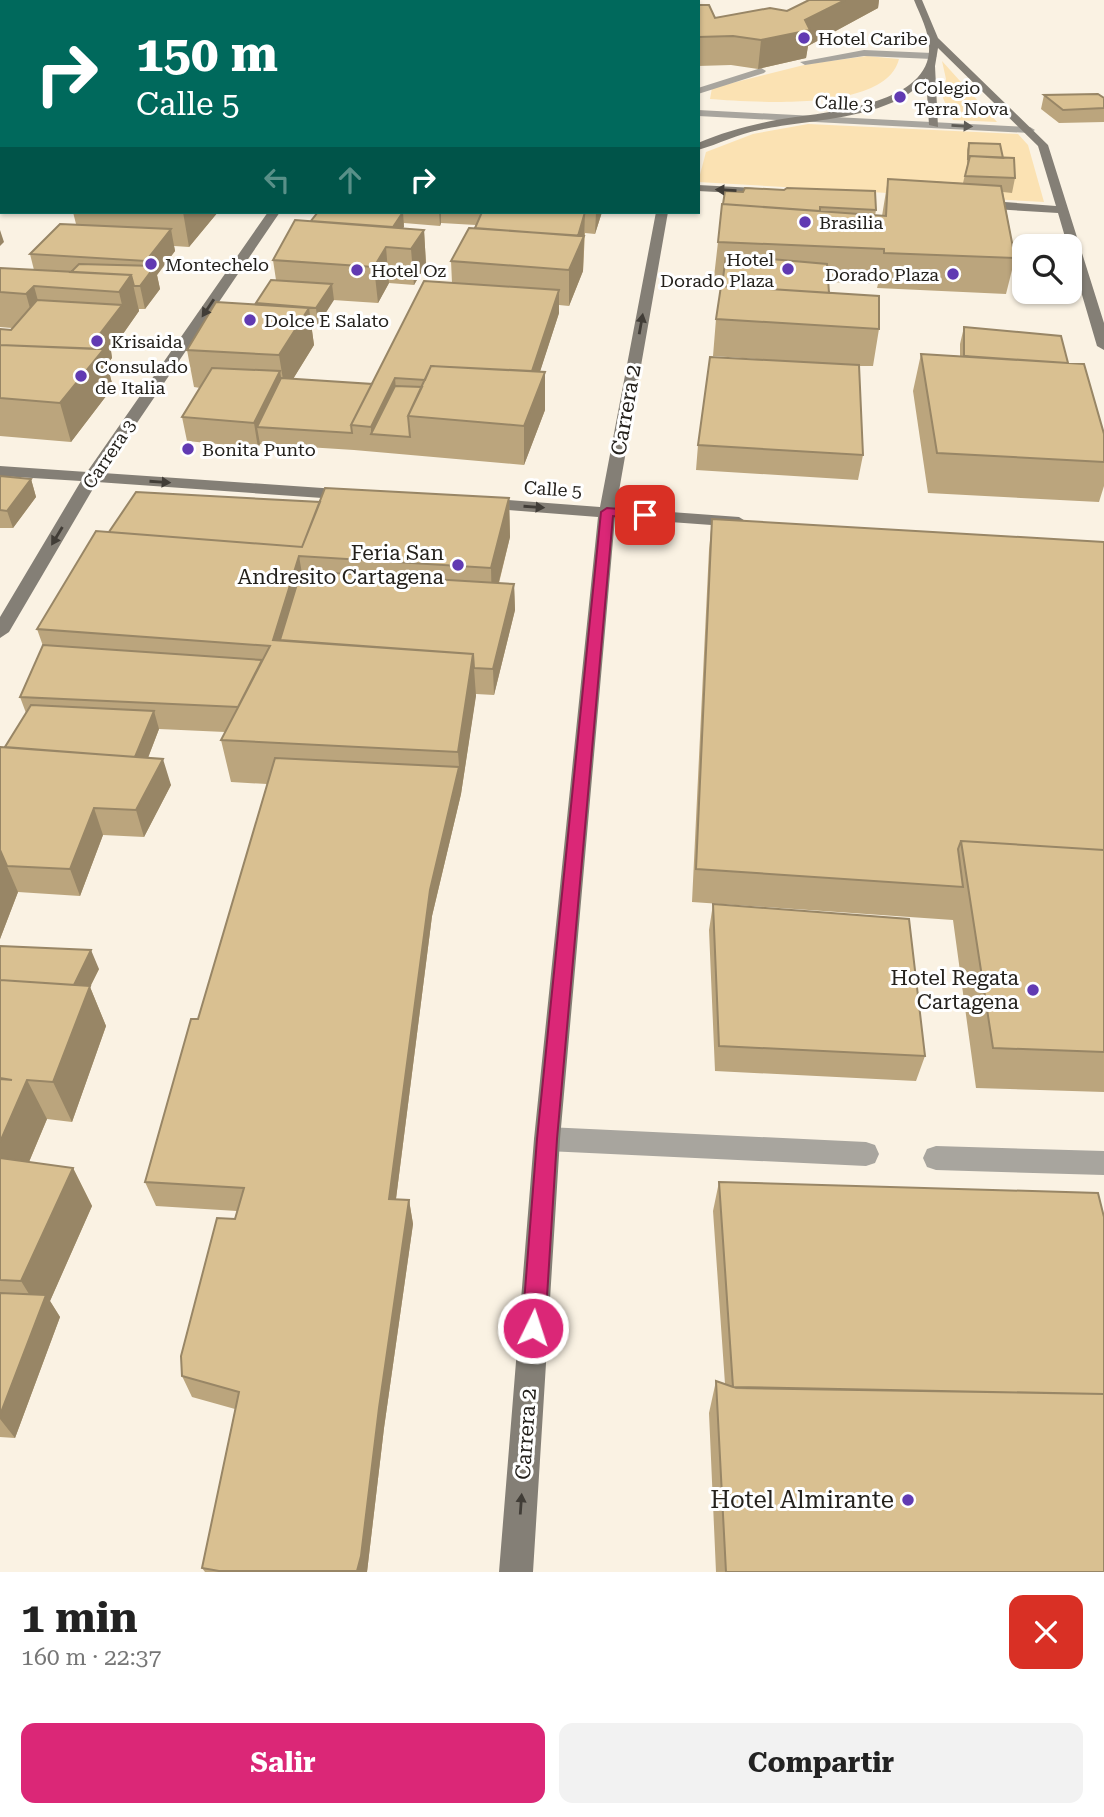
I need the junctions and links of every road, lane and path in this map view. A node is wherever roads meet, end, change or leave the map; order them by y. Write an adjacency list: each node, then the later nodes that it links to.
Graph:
1 (918, 0): 2 (main road)
2 (934, 39): 3 (main road); 10 (main road)
3 (931, 61): 4 (street); 8 (main road); 9 (main road)
4 (805, 62)
5 (761, 71): 6 (street)
6 (700, 90)
7 (700, 113): 8 (street, Calle 3)
8 (805, 118): 9 (street, Calle 3); 11 (main road)
9 (934, 125): 10 (street, Calle 3, one-way to 10)
10 (1030, 130): 15 (main road)
11 (700, 146)
12 (700, 188): 13 (main road, one-way to 12)
13 (781, 193)
14 (959, 203): 15 (main road)
15 (1063, 209): 18 (main road)
16 (273, 214): 20 (main road, Carrera 3, one-way to 20)
17 (663, 214): 23 (main road, Carrera 2, one-way to 17)
18 (1104, 346)
19 (0, 471): 20 (main road)
20 (92, 477): 21 (main road, one-way to 21); 25 (main road, Carrera 3, one-way to 25)
21 (367, 496)
22 (463, 502): 23 (main road, Calle 5, one-way to 23)
23 (607, 512): 24 (main road, Calle 5); 26 (main road, Carrera 2)
24 (757, 524)
25 (0, 632)
26 (547, 1139): 27 (street); 30 (main road, Carrera 2, one-way to 26)
27 (866, 1154)
28 (936, 1158): 29 (street)
29 (1104, 1163)
30 (516, 1572)

